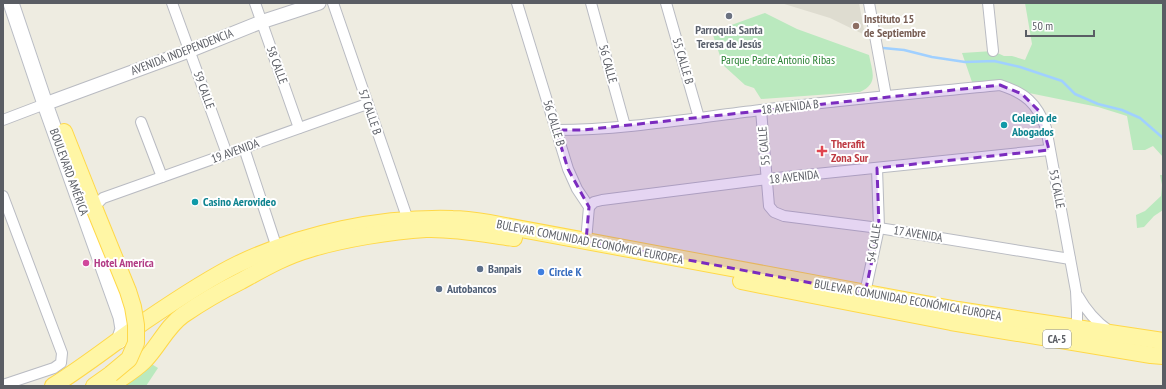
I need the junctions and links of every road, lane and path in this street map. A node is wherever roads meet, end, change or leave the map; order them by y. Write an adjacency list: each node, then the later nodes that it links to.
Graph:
1 (11, 3): 17 (main road, BOULEVARD AMÉRICA)
2 (20, 3): 17 (main road, BOULEVARD AMÉRICA)
3 (172, 3): 13 (street, 59 CALLE)
4 (254, 3): 12 (street, 58 CALLE)
5 (320, 3): 12 (street, AVENIDA INDEPENDENCIA)
6 (333, 3): 18 (street, 57 CALLE B)
7 (517, 3): 25 (street, 56 CALLE B)
8 (591, 3): 23 (street, 56 CALLE)
9 (666, 3): 20 (street, 55 CALLE B)
10 (869, 3): 16 (street)
11 (988, 3): 14 (street)
12 (261, 22): 13 (street, AVENIDA INDEPENDENCIA); 24 (street, 58 CALLE)
13 (189, 51): 17 (street, AVENIDA INDEPENDENCIA); 29 (street, 59 CALLE)
14 (993, 51)
15 (1022, 94): 16 (street, 18 AVENIDA B); 28 (street, 53 CALLE)
16 (886, 96): 19 (street, 18 AVENIDA B)
17 (49, 102): 21 (street); 26 (main road, BOULEVARD AMÉRICA); 49 (main road, BOULEVARD AMÉRICA)
18 (367, 104): 24 (street, 19 AVENIDA); 37 (street, 57 CALLE B)
19 (761, 110): 20 (street, 18 AVENIDA B); 32 (street, 55 CALLE)
20 (699, 118): 23 (street, 18 AVENIDA B)
21 (3, 120)
22 (141, 122): 31 (street)
23 (625, 126): 25 (street, 18 AVENIDA B)
24 (299, 128): 27 (street, 19 AVENIDA)
25 (556, 130): 36 (street, 56 CALLE B)
26 (64, 132): 34 (main road); 45 (main road, BOULEVARD AMÉRICA)
27 (244, 148): 29 (street, 19 AVENIDA); 40 (street)
28 (1050, 150): 30 (street, 18 AVENIDA); 41 (street, 53 CALLE)
29 (227, 154): 31 (street, 19 AVENIDA)
30 (877, 168): 32 (street, 18 AVENIDA); 38 (street, 54 CALLE)
31 (162, 177): 34 (street, 19 AVENIDA)
32 (767, 179): 35 (street, 55 CALLE); 36 (street, 18 AVENIDA)
33 (3, 196): 53 (street)
34 (95, 202): 52 (main road, bridge)
35 (769, 206): 38 (street, 17 AVENIDA)
36 (589, 207): 39 (street)
37 (408, 220): 39 (main road, BULEVAR COMUNIDAD ECONÓMICA EUROPEA); 40 (main road, BULEVAR COMUNIDAD ECONÓMICA EUROPEA)
38 (879, 228): 41 (street, 17 AVENIDA); 43 (street, 54 CALLE)
39 (586, 241): 43 (main road, BULEVAR COMUNIDAD ECONÓMICA EUROPEA)
40 (277, 248): 45 (main road, BULEVAR COMUNIDAD ECONÓMICA EUROPEA)
41 (1070, 259): 42 (street, 53 CALLE)
42 (1076, 291): 46 (street, 53 CALLE); 47 (street, 53 CALLE)
43 (865, 293): 44 (main road, BULEVAR COMUNIDAD ECONÓMICA EUROPEA)
44 (955, 316): 46 (main road, BULEVAR COMUNIDAD ECONÓMICA EUROPEA / CA-5); 50 (main road, BULEVAR COMUNIDAD ECONÓMICA EUROPEA / CA-5); 51 (main road, BULEVAR COMUNIDAD ECONÓMICA EUROPEA)
45 (145, 321): 49 (main road, BULEVAR COMUNIDAD ECONÓMICA EUROPEA)
46 (1076, 329): 47 (main road, BULEVAR COMUNIDAD ECONÓMICA EUROPEA / CA-5)
47 (1115, 335): 48 (main road, BULEVAR COMUNIDAD ECONÓMICA EUROPEA / CA-5)
48 (1163, 341)
49 (114, 344): 54 (main road, BULEVAR COMUNIDAD ECONÓMICA EUROPEA); 55 (main road)
50 (1163, 356)
51 (133, 370): 52 (main road, BULEVAR COMUNIDAD ECONÓMICA EUROPEA); 57 (main road)
52 (110, 380): 56 (main road)
53 (3, 385)
54 (53, 386)
55 (74, 386)
56 (94, 386)
57 (123, 386)

